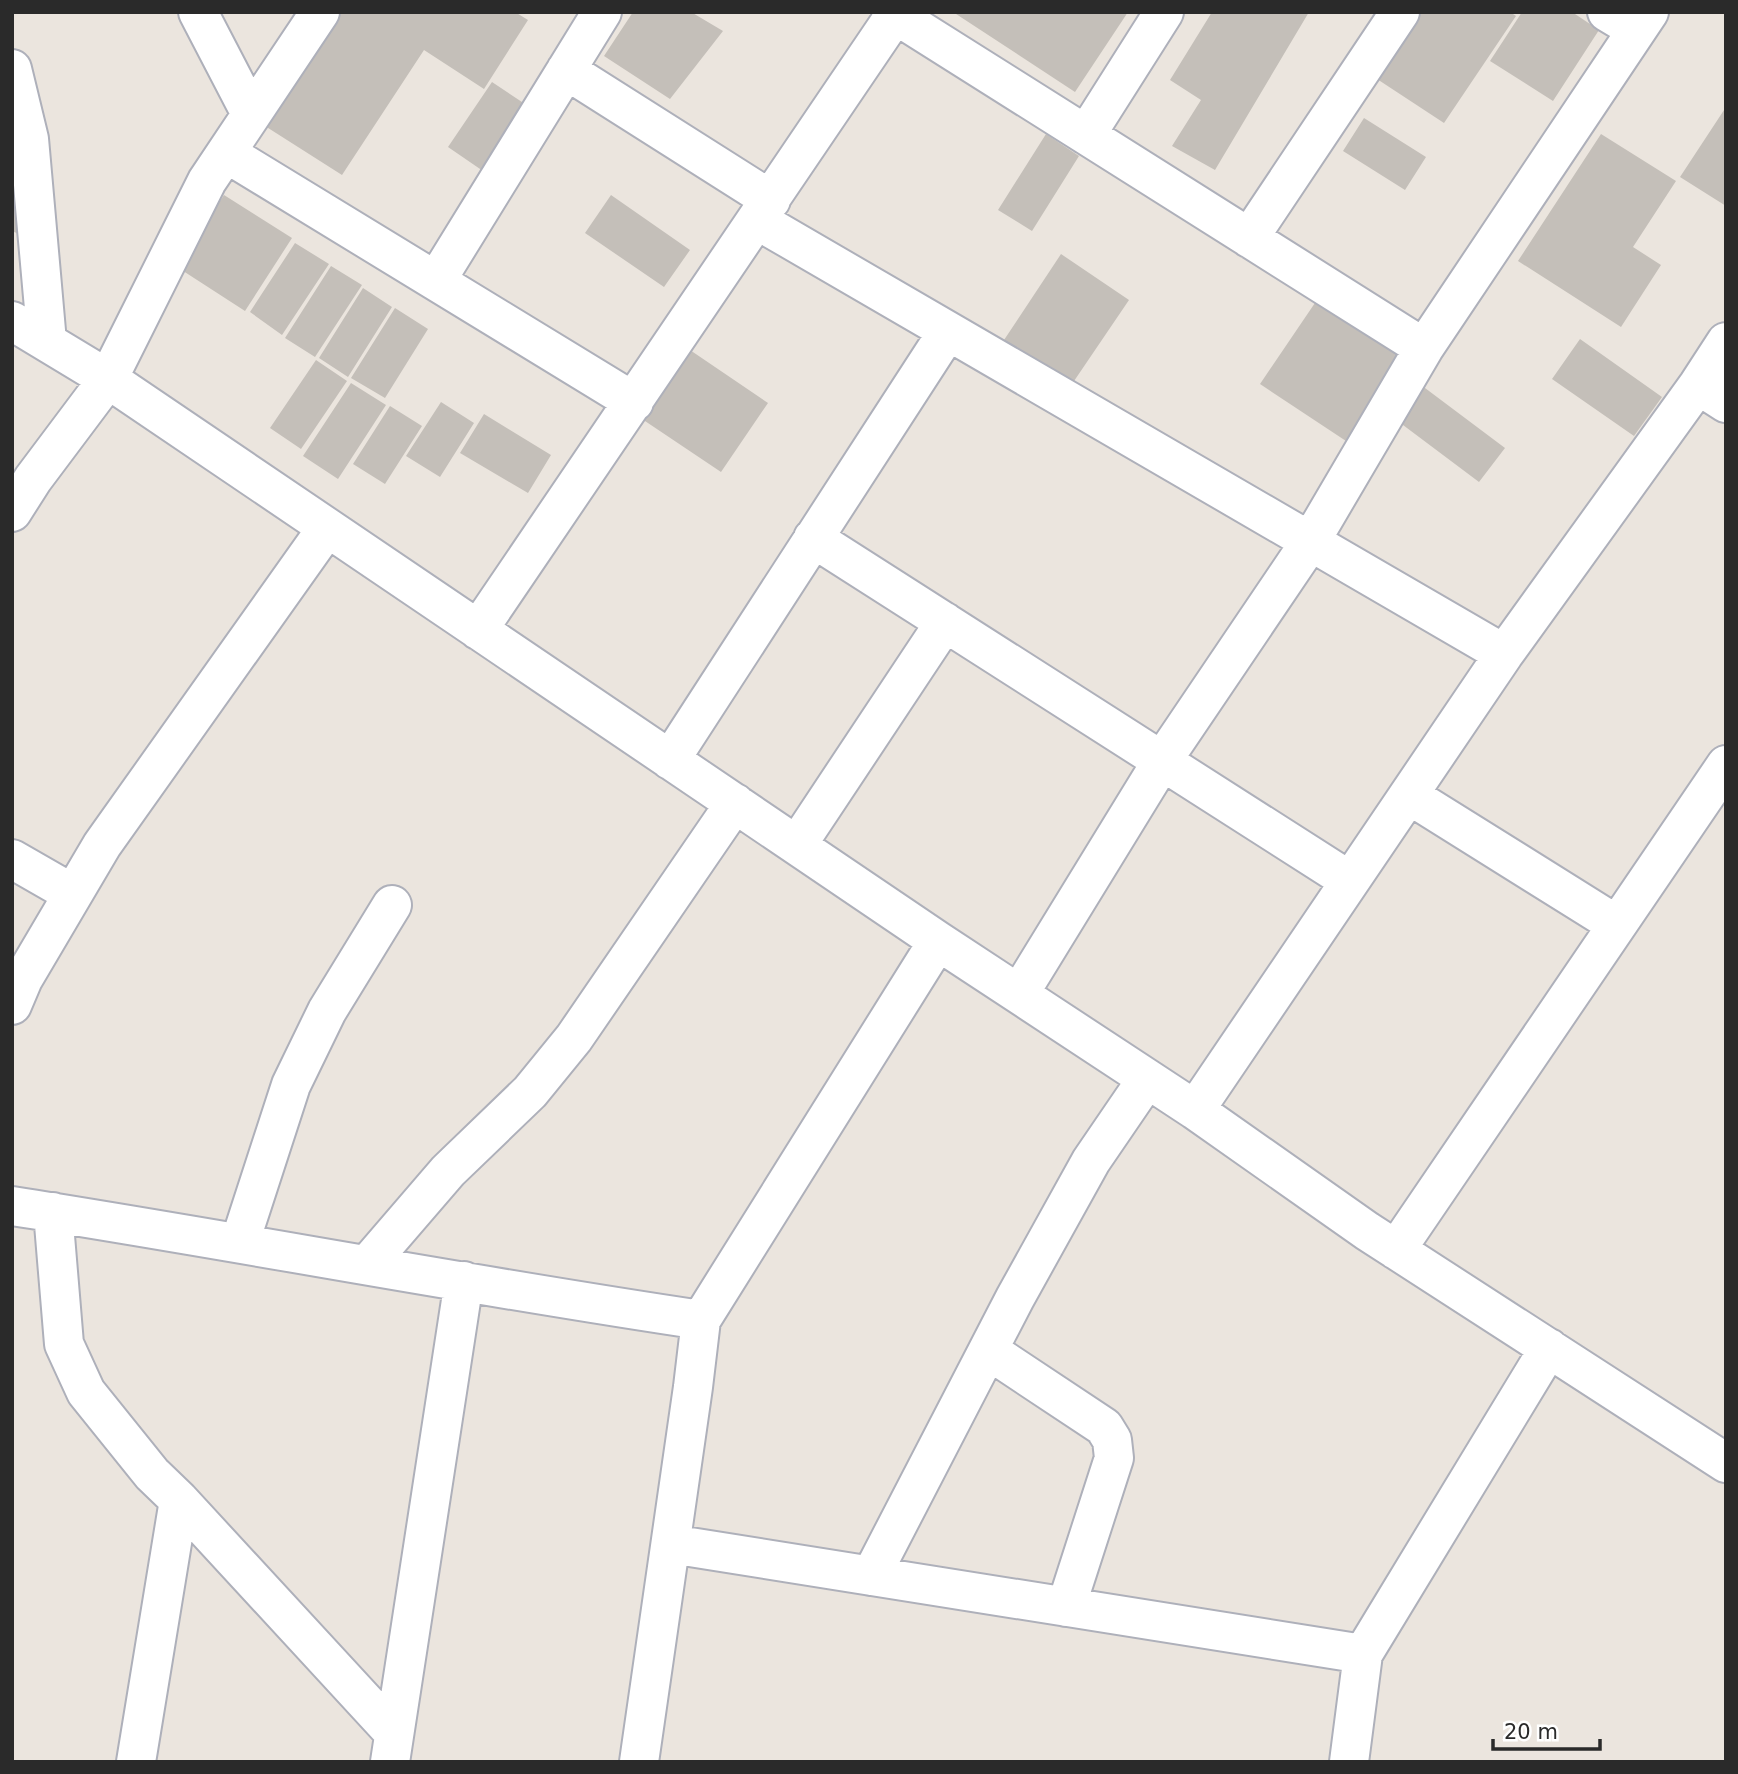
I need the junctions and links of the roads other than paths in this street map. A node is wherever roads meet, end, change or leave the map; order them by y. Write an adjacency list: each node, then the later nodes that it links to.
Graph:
1 (198, 12): 10 (street)
2 (320, 12): 10 (street)
3 (602, 12): 9 (street)
4 (1164, 12): 11 (street)
5 (1400, 12): 14 (street)
6 (895, 13): 11 (street); 13 (street)
7 (1631, 18): 20 (street)
8 (12, 69): 18 (street)
9 (566, 70): 13 (street); 15 (street)
10 (251, 114): 12 (street)
11 (1086, 135): 14 (street)
12 (226, 153): 15 (street); 21 (street)
13 (764, 210): 17 (street); 23 (street)
14 (1249, 238): 20 (street)
15 (436, 281): 23 (street)
16 (12, 321): 18 (street)
17 (948, 331): 26 (street); 27 (street)
18 (47, 342): 21 (street)
19 (1726, 342): 22 (street)
20 (1424, 348): 27 (street)
21 (108, 379): 24 (street); 25 (street)
22 (1712, 394): 30 (street)
23 (634, 402): 29 (street)
24 (12, 512)
25 (327, 528): 29 (street); 39 (street)
26 (813, 538): 28 (street); 31 (street)
27 (1310, 542): 30 (street); 32 (street)
28 (945, 622): 32 (street); 36 (street)
29 (478, 630): 31 (street)
30 (1504, 654): 34 (street)
31 (670, 760): 35 (street)
32 (1162, 761): 38 (street); 43 (street)
33 (1726, 765): 41 (street)
34 (1409, 795): 38 (street); 41 (street)
35 (735, 803): 36 (street); 51 (street)
36 (797, 845): 42 (street)
37 (12, 859): 39 (street)
38 (1350, 881): 46 (street)
39 (73, 894): 44 (street)
40 (392, 905): 49 (street)
41 (1617, 925): 50 (street)
42 (938, 941): 43 (street); 53 (street)
43 (1019, 994): 45 (street)
44 (12, 1005)
45 (1147, 1079): 46 (street); 55 (street)
46 (1195, 1111): 50 (street)
47 (12, 1206): 48 (street)
48 (53, 1212): 49 (street); 57 (street)
49 (240, 1242): 51 (street)
50 (1396, 1250): 54 (street)
51 (368, 1264): 52 (street)
52 (464, 1282): 53 (street); 62 (street)
53 (701, 1320): 58 (street)
54 (1549, 1349): 56 (street); 61 (street)
55 (988, 1350): 59 (street); 60 (street)
56 (1726, 1463)
57 (179, 1500): 62 (street); 63 (street)
58 (671, 1544): 59 (street); 64 (street)
59 (871, 1576): 60 (street)
60 (1066, 1607): 61 (street)
61 (1363, 1654): 65 (street)
62 (392, 1747)
63 (136, 1762)
64 (639, 1762)
65 (1349, 1762)

